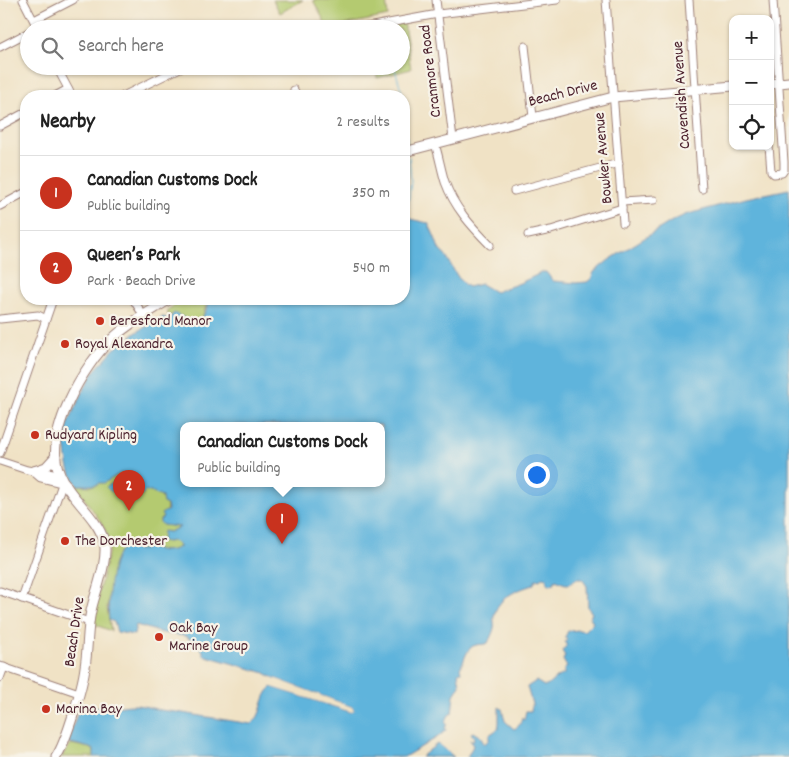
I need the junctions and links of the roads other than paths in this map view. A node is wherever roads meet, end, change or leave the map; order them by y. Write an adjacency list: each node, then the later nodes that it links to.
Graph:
1 (23, 0): 9 (street)
2 (73, 0): 9 (street)
3 (436, 0): 8 (street, Cranmore Road)
4 (557, 0): 8 (street)
5 (606, 0): 22 (street, Bowker Avenue)
6 (689, 0): 19 (street, Cavendish Avenue)
7 (773, 0): 17 (street)
8 (438, 14): 10 (street); 27 (street, Cranmore Road)
9 (34, 20)
10 (405, 20)
11 (20, 37): 13 (street)
12 (525, 46): 24 (street)
13 (0, 47)
14 (61, 75): 20 (street)
15 (166, 75): 21 (street)
16 (789, 82): 17 (main road)
17 (775, 83): 26 (street)
18 (729, 86): 19 (main road, Beach Drive)
19 (696, 89): 22 (main road, Beach Drive); 33 (street, Cavendish Avenue)
20 (68, 90)
21 (135, 90)
22 (613, 96): 24 (main road, Beach Drive); 32 (street, Bowker Avenue)
23 (20, 115): 25 (street)
24 (533, 116): 27 (main road, Beach Drive)
25 (0, 126)
26 (783, 135): 29 (street); 31 (street)
27 (453, 139): 28 (main road, Beach Drive)
28 (435, 144): 30 (main road, Beach Drive); 41 (street)
29 (774, 144)
30 (410, 150)
31 (770, 150)
32 (619, 163): 34 (street); 37 (street, Bowker Avenue)
33 (702, 189)
34 (514, 192)
35 (20, 195): 38 (street)
36 (654, 200): 37 (street)
37 (622, 205): 39 (street, Bowker Avenue); 40 (street)
38 (0, 206)
39 (624, 223)
40 (528, 235)
41 (490, 245)
42 (51, 305): 47 (street)
43 (137, 305): 45 (street)
44 (160, 305): 45 (main road, Beach Drive)
45 (143, 315): 49 (main road, Beach Drive)
46 (0, 319): 47 (street)
47 (46, 319): 48 (street)
48 (0, 453)
49 (56, 456): 51 (main road); 52 (main road, Beach Drive)
50 (0, 462): 51 (street)
51 (34, 471): 52 (main road)
52 (62, 479): 54 (street); 55 (main road, Beach Drive)
53 (0, 591): 54 (street)
54 (22, 598): 55 (street)
55 (89, 622): 58 (main road, Beach Drive)
56 (2, 667): 57 (street); 58 (street)
57 (0, 678)
58 (79, 693): 59 (main road, Beach Drive)
59 (56, 757)

